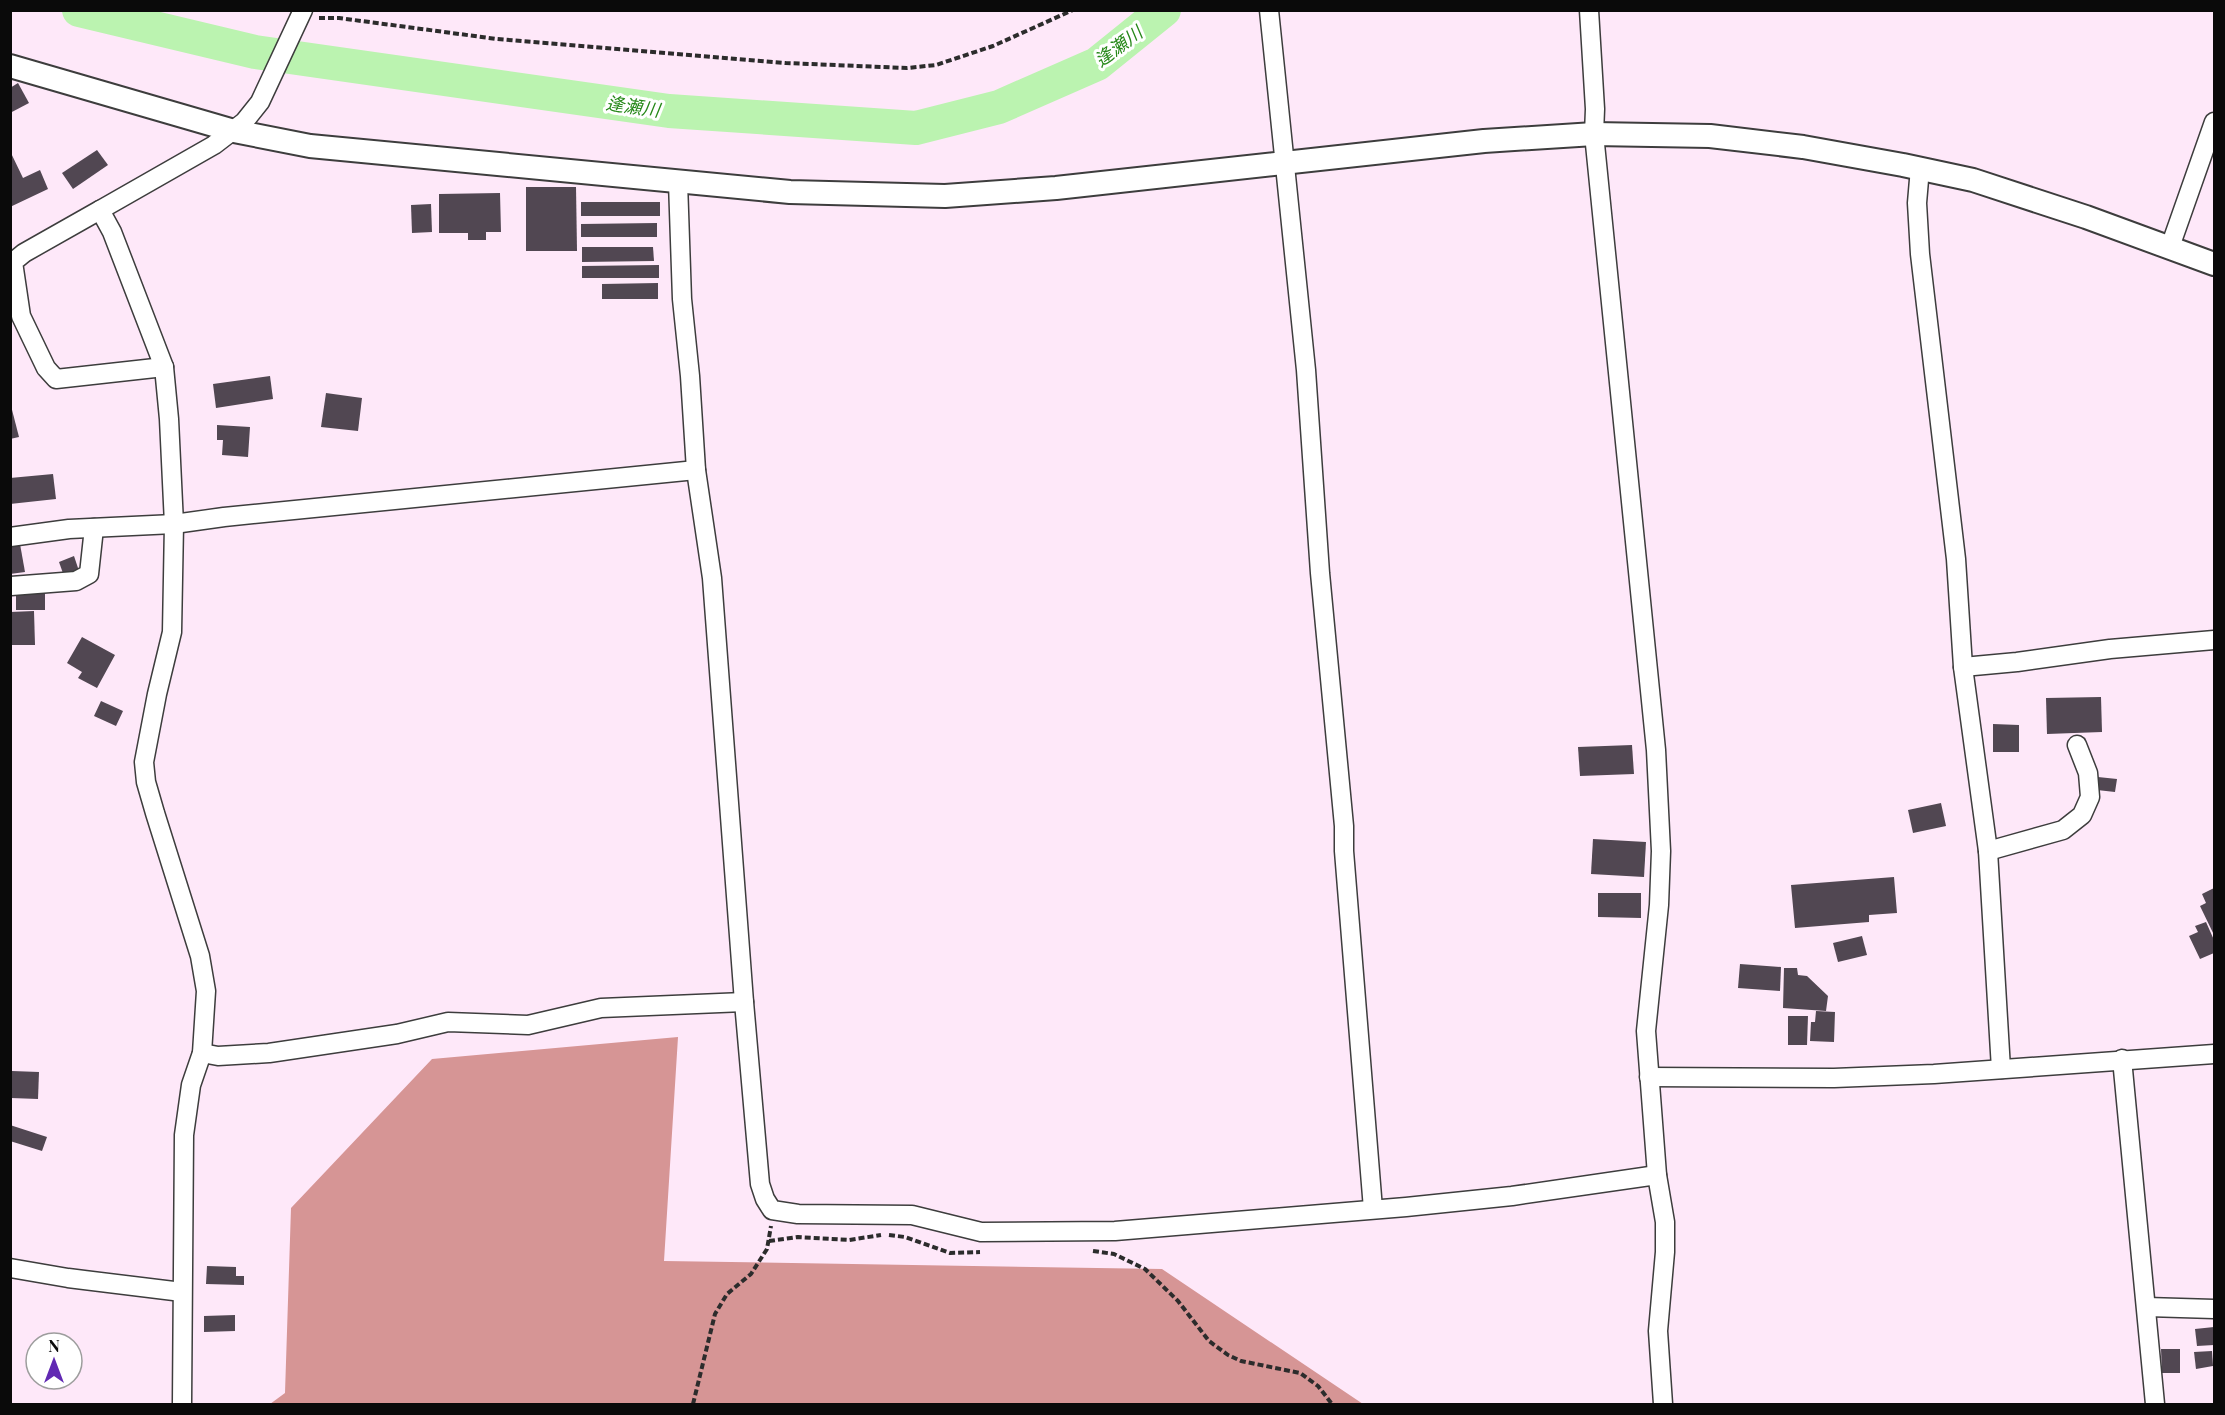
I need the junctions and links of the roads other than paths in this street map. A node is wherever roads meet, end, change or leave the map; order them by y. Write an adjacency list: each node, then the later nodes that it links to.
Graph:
1 (1269, 10): 8 (street)
2 (1589, 10): 7 (street)
3 (302, 14): 6 (street)
4 (10, 66): 6 (street)
5 (2214, 122): 12 (street)
6 (234, 131): 10 (street); 11 (street)
7 (1594, 134): 8 (street); 9 (street); 29 (street)
8 (1286, 162): 10 (street); 31 (street)
9 (1920, 168): 12 (street); 21 (street)
10 (678, 182): 15 (street)
11 (100, 210): 14 (street); 14 (street)
12 (2170, 247): 13 (street)
13 (2214, 264)
14 (164, 368): 16 (street)
15 (696, 470): 16 (street); 24 (street)
16 (174, 524): 17 (street); 25 (street)
17 (94, 528): 18 (street); 19 (street)
18 (10, 537)
19 (11, 586)
20 (2214, 640): 21 (street)
21 (1963, 667): 23 (street)
22 (2077, 745): 23 (street)
23 (1988, 851): 28 (street)
24 (744, 1002): 25 (street); 31 (street)
25 (202, 1053): 33 (street)
26 (2214, 1054): 27 (street)
27 (2122, 1059): 28 (street); 34 (street)
28 (2001, 1069): 29 (street)
29 (1648, 1077): 30 (street)
30 (1657, 1175): 31 (street); 37 (street)
31 (1373, 1209)
32 (10, 1268): 33 (street)
33 (182, 1292): 36 (street)
34 (2147, 1307): 35 (street); 38 (street)
35 (2214, 1310)
36 (182, 1404)
37 (1663, 1404)
38 (2155, 1404)

